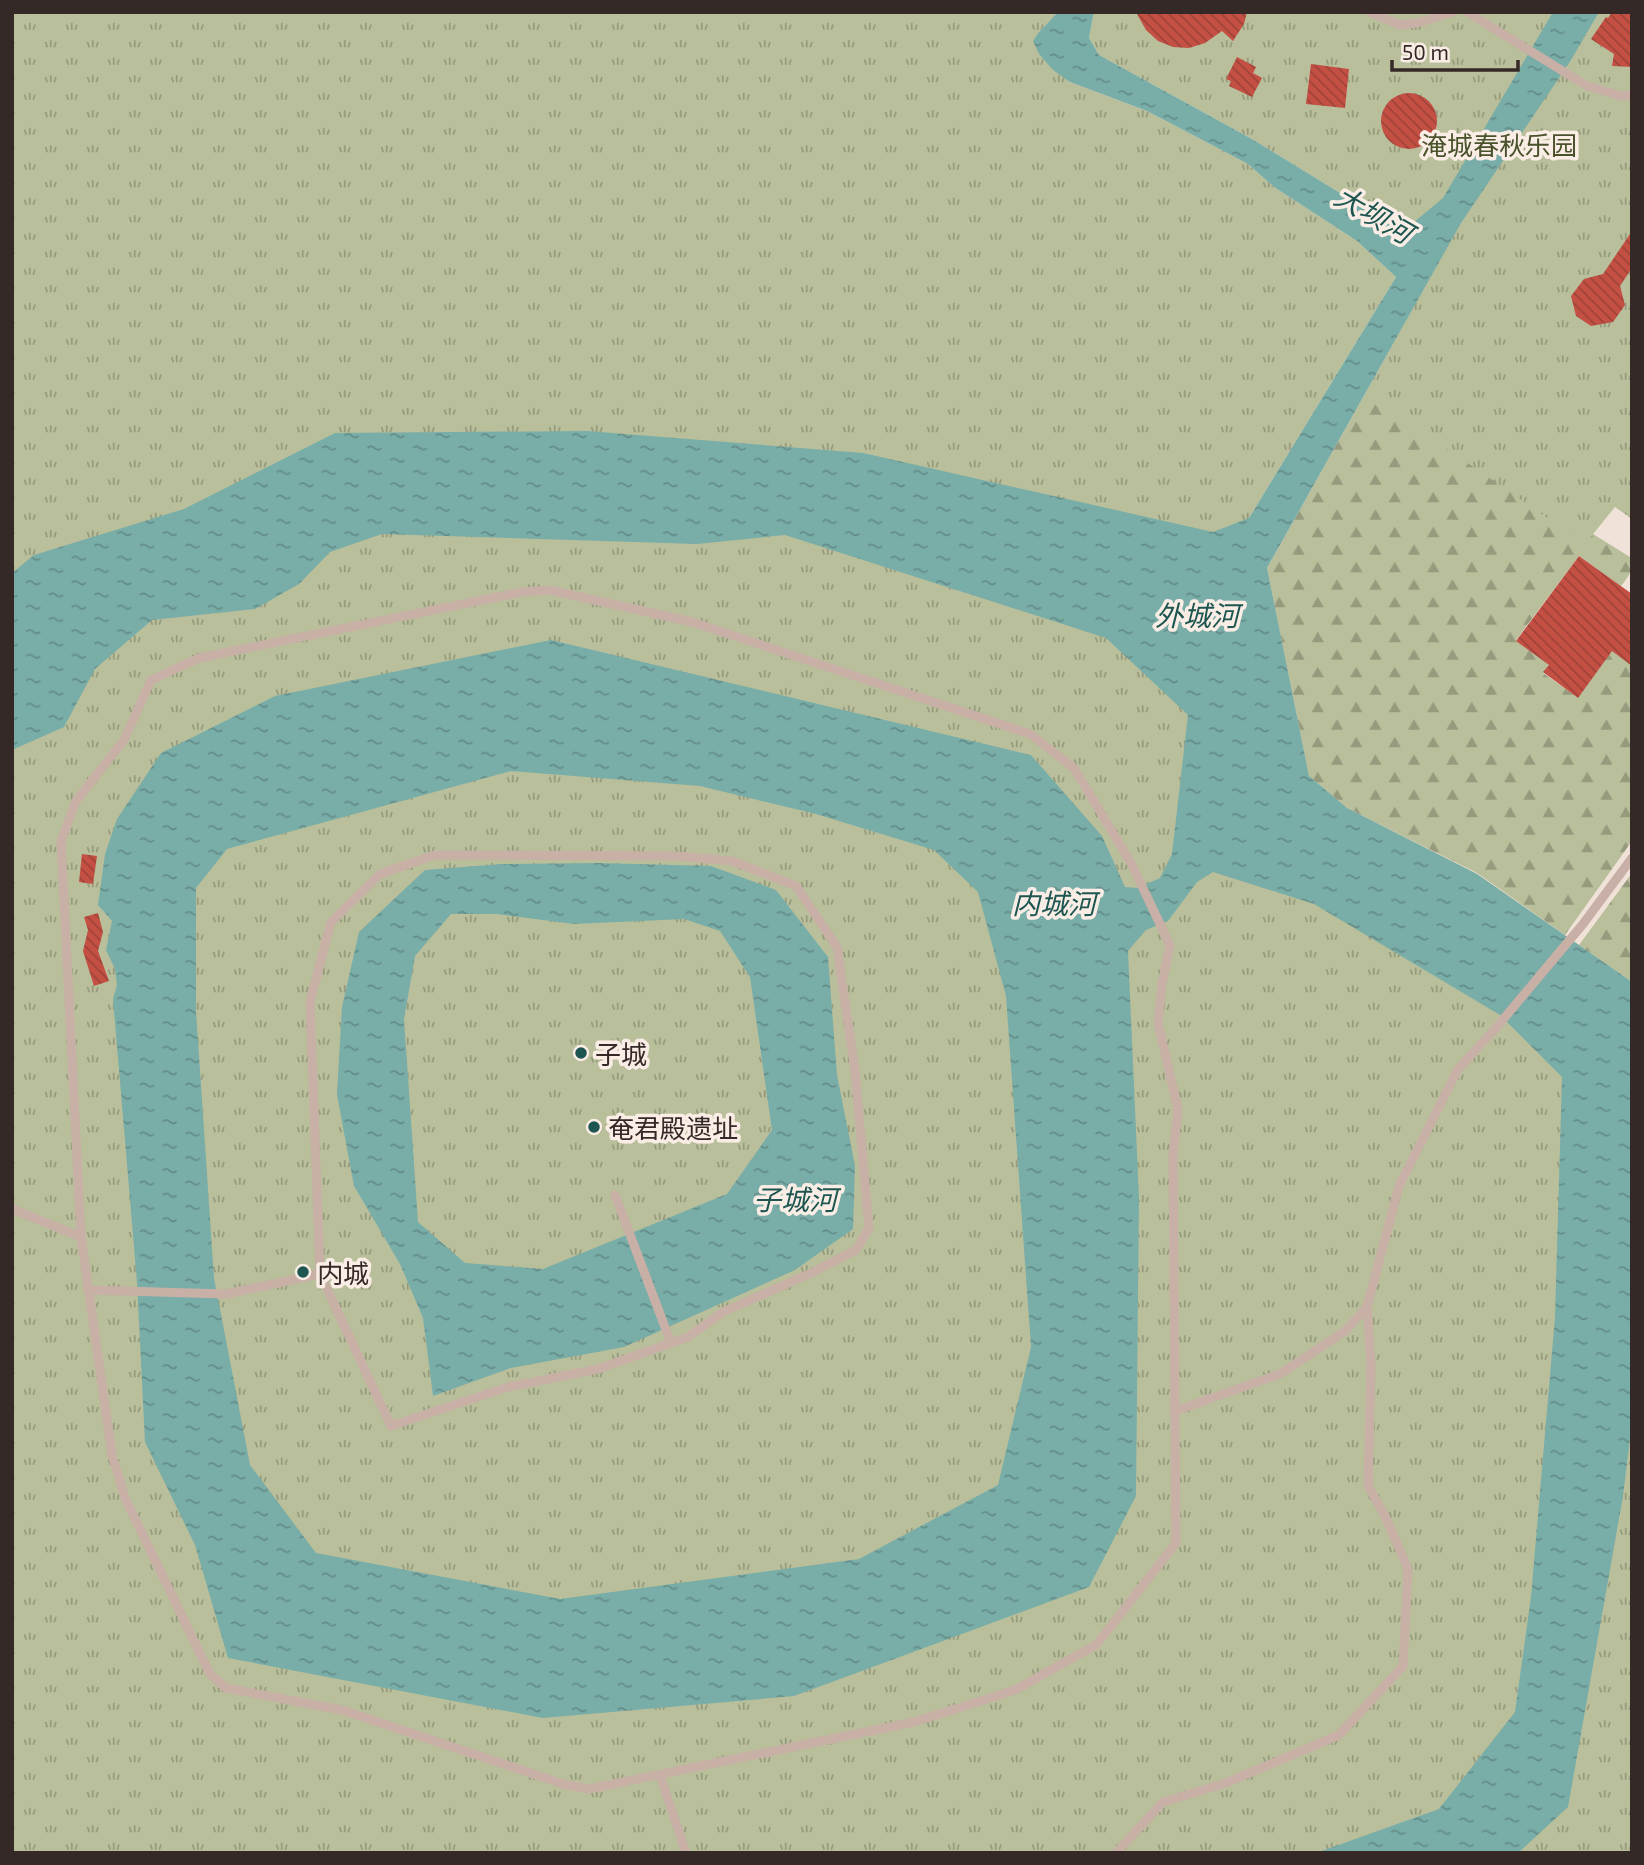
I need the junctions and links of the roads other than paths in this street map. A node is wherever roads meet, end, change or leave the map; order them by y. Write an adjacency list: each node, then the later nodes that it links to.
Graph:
1 (1370, 12): 2 (lane)
2 (1453, 12)
3 (1466, 12): 4 (lane)
4 (1632, 95)
5 (1632, 858): 11 (lane)
6 (615, 1195): 12 (lane)
7 (12, 1209): 8 (lane)
8 (81, 1237): 10 (lane); 13 (lane)
9 (320, 1274): 10 (lane); 12 (lane); 12 (lane)
10 (88, 1290): 14 (lane)
11 (1367, 1307): 13 (lane); 16 (lane)
12 (670, 1339)
13 (1175, 1411): 14 (lane)
14 (660, 1774): 15 (lane)
15 (687, 1853)
16 (1116, 1853)

